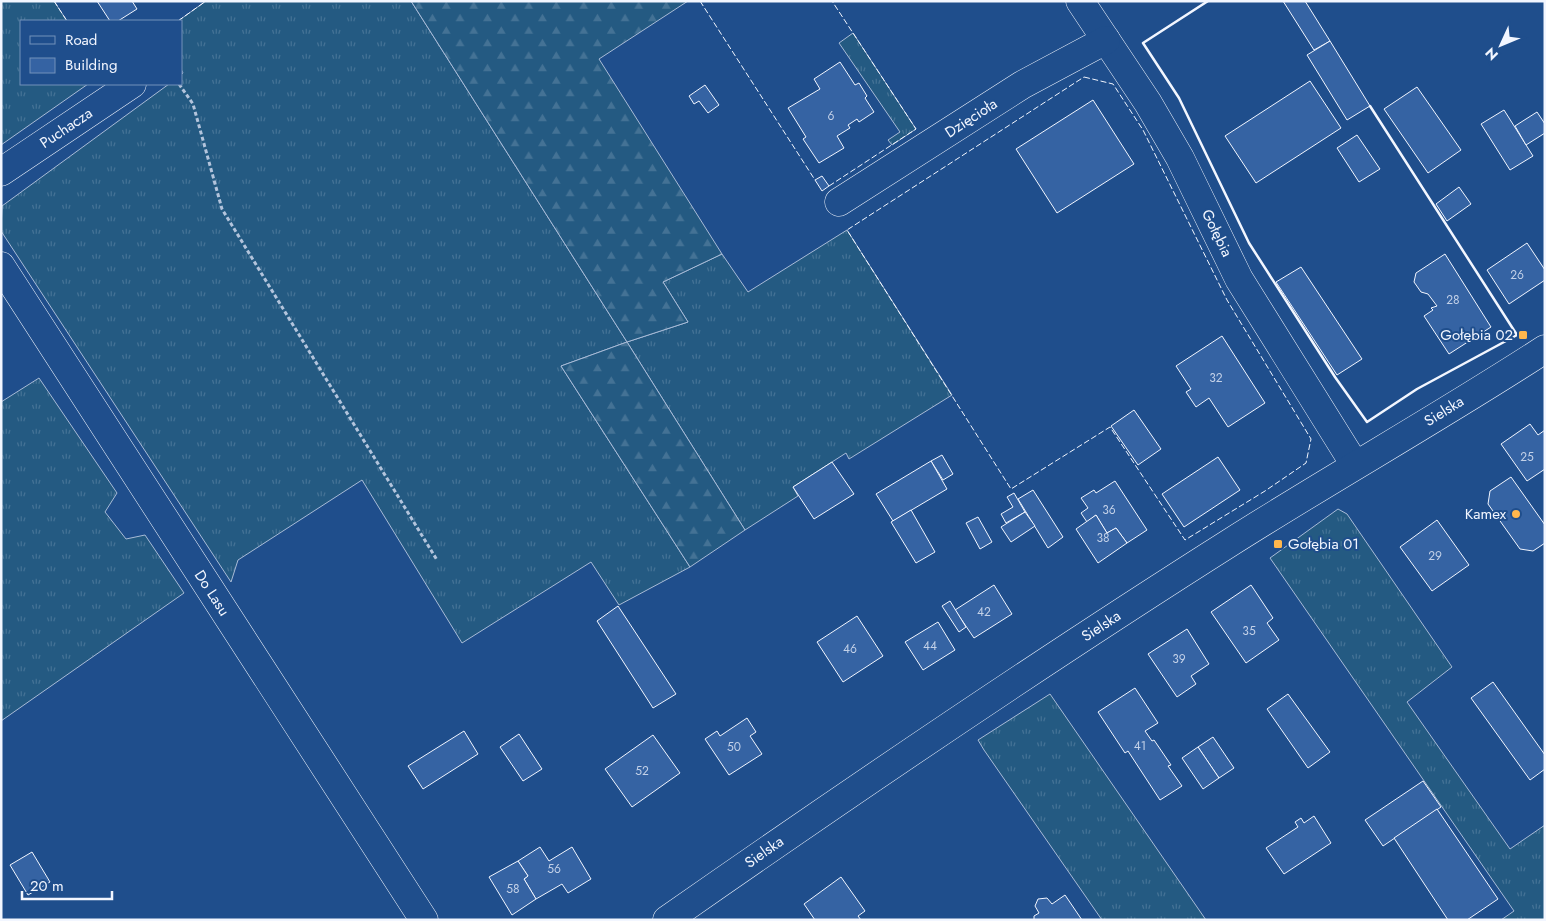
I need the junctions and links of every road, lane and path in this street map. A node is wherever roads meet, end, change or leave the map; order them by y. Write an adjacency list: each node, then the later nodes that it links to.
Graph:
1 (1080, 1): 2 (street, Gołębia)
2 (1106, 40): 6 (street, Dzięcioła); 9 (street, Gołębia)
3 (131, 85): 5 (street, Puchacza)
4 (180, 85): 10 (path)
5 (1, 172)
6 (840, 202)
7 (1, 266): 11 (street, Do Lasu)
8 (1545, 349): 9 (street, Sielska)
9 (1355, 465): 12 (street, Sielska)
10 (436, 560)
11 (424, 920)
12 (667, 920)

